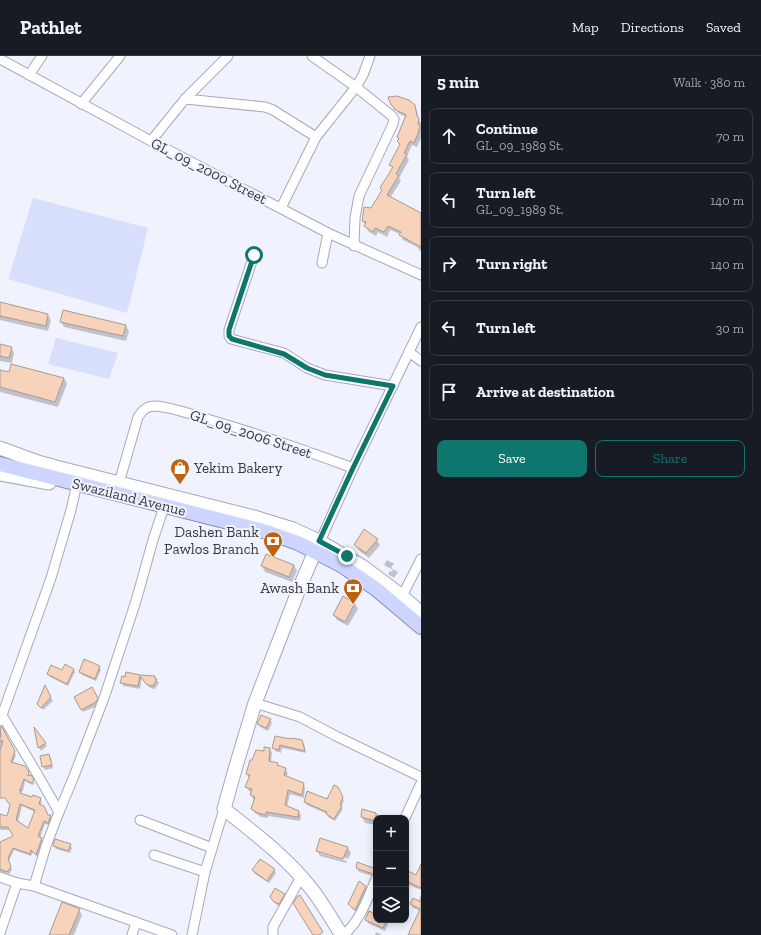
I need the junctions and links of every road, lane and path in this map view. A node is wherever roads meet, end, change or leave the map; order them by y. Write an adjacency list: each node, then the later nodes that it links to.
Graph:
1 (42, 56): 7 (street)
2 (120, 56): 10 (street)
3 (228, 56): 9 (street)
4 (312, 56): 8 (street)
5 (370, 56): 8 (street)
6 (0, 59): 7 (street, GL_09_2000 Street)
7 (29, 75): 10 (street, GL_09_2000 Street)
8 (356, 88): 11 (street); 15 (street)
9 (185, 99): 11 (street); 12 (street)
10 (81, 104): 12 (street, GL_09_2000 Street)
11 (316, 136): 13 (street)
12 (151, 141): 13 (street, GL_09_2000 Street)
13 (281, 208): 14 (street, GL_09_2000 Street)
14 (328, 233): 15 (street, GL_09_2000 Street); 17 (street)
15 (354, 246): 18 (street, GL_09_2000 Street)
16 (254, 255): 22 (street)
17 (322, 264)
18 (421, 276)
19 (421, 327): 20 (street)
20 (409, 352): 21 (street); 22 (street)
21 (421, 361)
22 (393, 386): 26 (street)
23 (0, 448): 28 (main road)
24 (0, 460): 31 (main road, Swaziland Avenue)
25 (0, 464): 31 (main road, Swaziland Avenue)
26 (353, 468): 28 (street, GL_09_2006 Street); 31 (street)
27 (0, 474): 29 (main road)
28 (120, 483): 31 (main road)
29 (76, 488): 30 (main road); 39 (street)
30 (163, 510): 31 (main road); 43 (street)
31 (316, 549): 33 (main road); 35 (main road, Swaziland Avenue); 36 (main road, Swaziland Avenue); 37 (main road); 38 (main road)
32 (421, 559): 33 (street)
33 (402, 596): 34 (main road)
34 (421, 613)
35 (421, 620)
36 (421, 627)
37 (421, 634)
38 (255, 703): 40 (street); 42 (main road)
39 (1, 716): 43 (street)
40 (421, 777)
41 (421, 783): 44 (street)
42 (224, 809): 46 (street); 50 (main road)
43 (59, 812): 52 (street)
44 (406, 815)
45 (140, 820): 46 (street)
46 (212, 848): 48 (street)
47 (154, 855): 48 (street)
48 (205, 872): 59 (street)
49 (0, 877): 51 (street)
50 (301, 877): 55 (main road); 60 (street)
51 (17, 883): 52 (street); 56 (street)
52 (34, 886): 54 (street)
53 (373, 886): 55 (street)
54 (136, 922): 57 (street); 58 (street)
55 (348, 931)
56 (0, 934)
57 (132, 935)
58 (172, 935)
59 (192, 935)
60 (273, 935)

